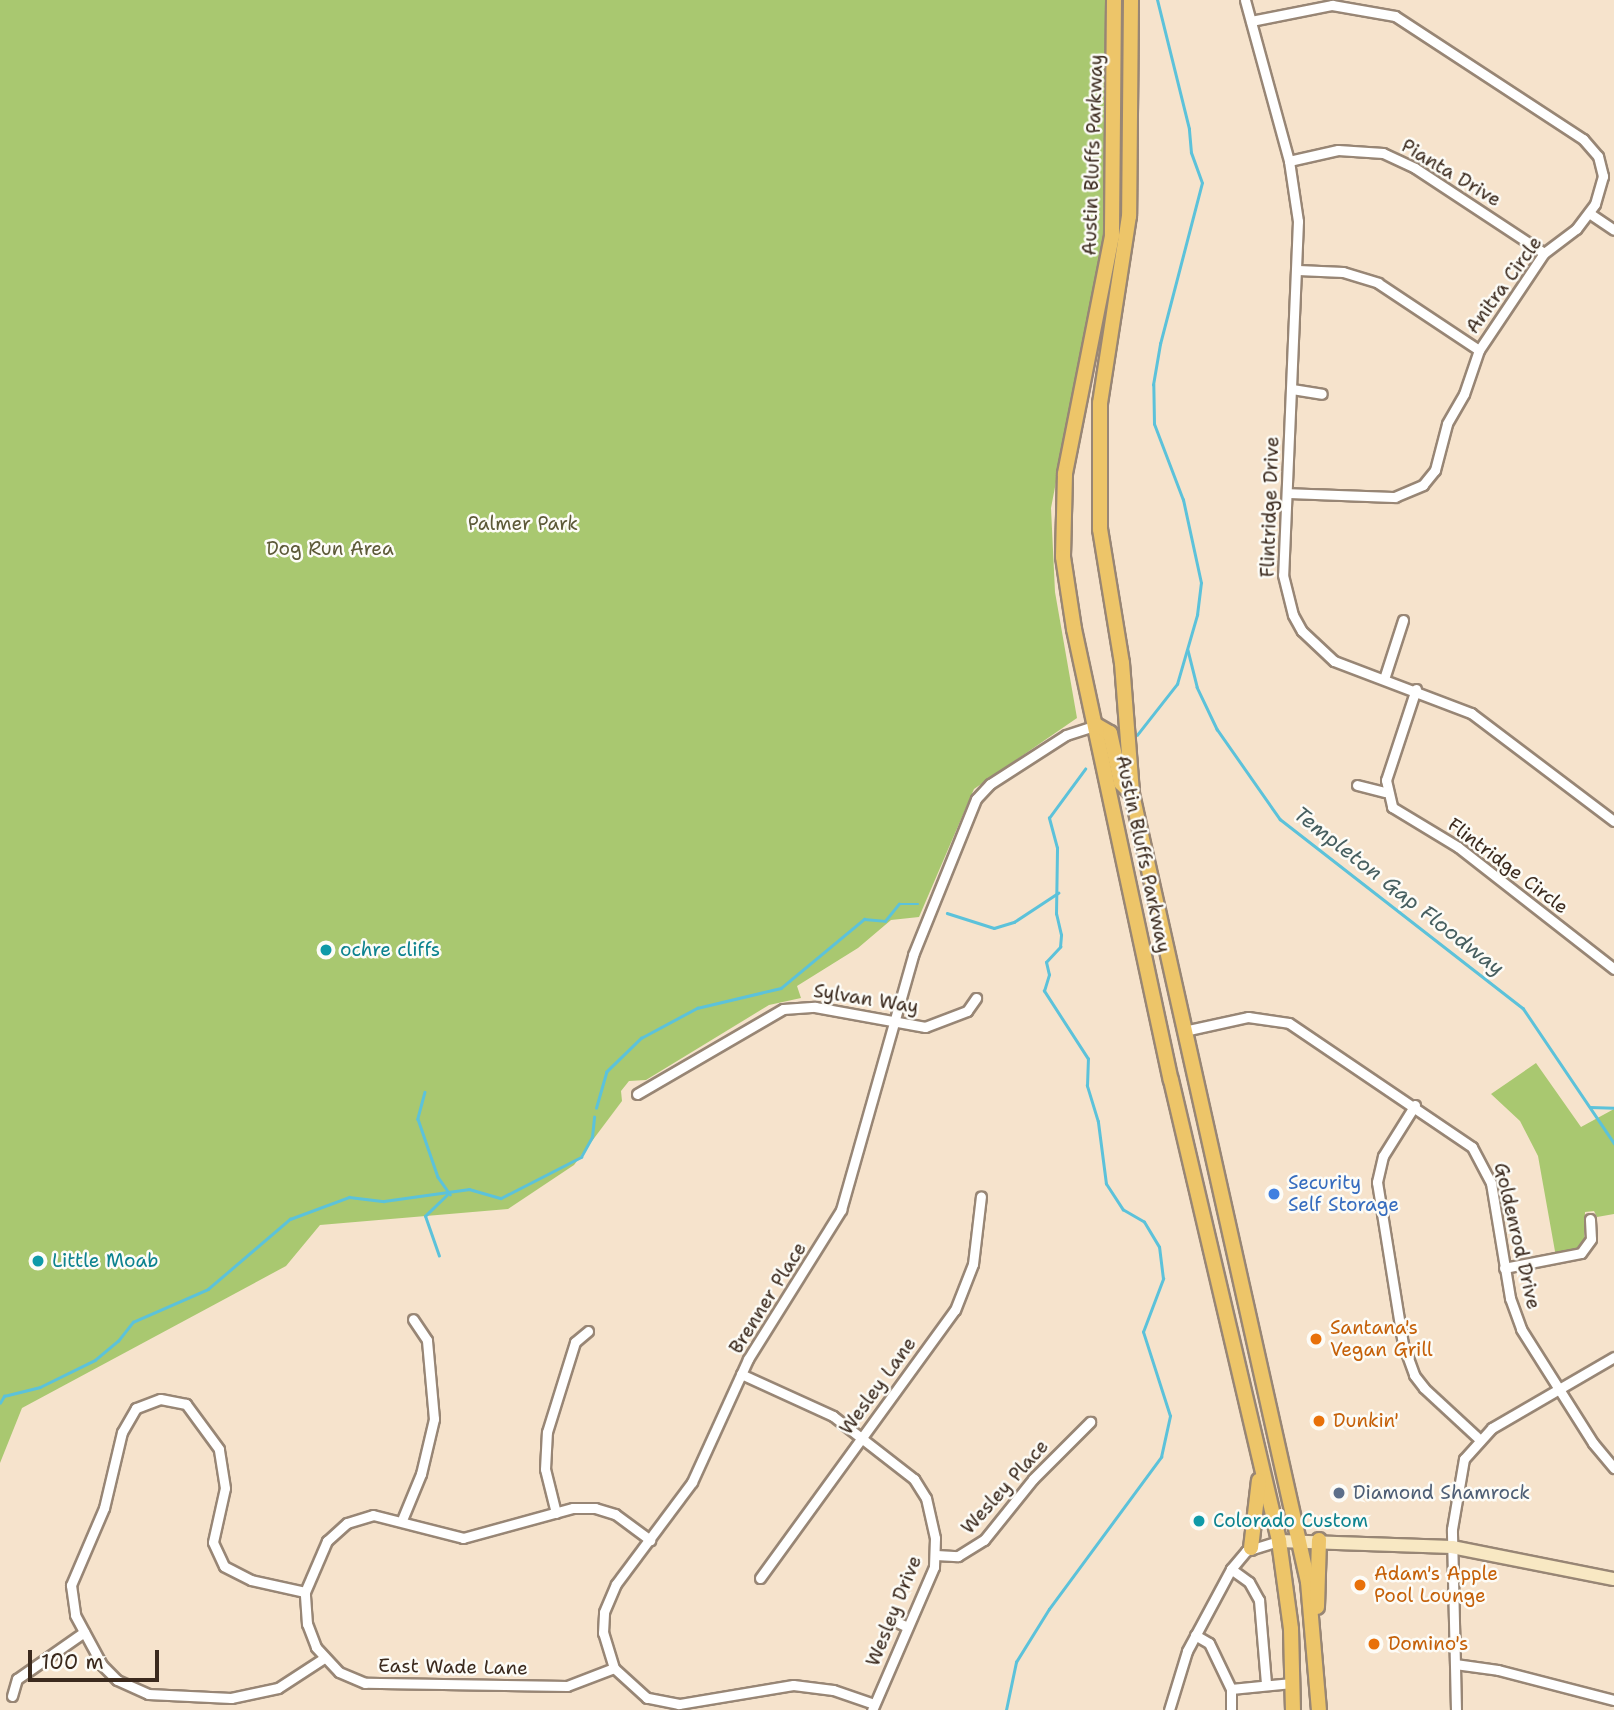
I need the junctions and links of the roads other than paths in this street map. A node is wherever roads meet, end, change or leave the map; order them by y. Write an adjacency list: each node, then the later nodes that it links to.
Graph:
1 (1114, 0): 17 (main road, Austin Bluffs Parkway)
2 (1131, 0): 20 (main road, Austin Bluffs Parkway)
3 (1245, 0): 4 (street, Flintridge Drive)
4 (1251, 21): 5 (street, Flintridge Drive); 6 (street, Anitra Circle)
5 (1289, 161): 8 (street, Pianta Drive); 9 (street, Flintridge Drive)
6 (1589, 213): 7 (street); 8 (street, Anitra Circle)
7 (1614, 230)
8 (1544, 253): 10 (street, Anitra Circle)
9 (1298, 270): 10 (street); 11 (street, Flintridge Drive)
10 (1479, 350): 13 (street, Anitra Circle)
11 (1292, 389): 12 (street); 13 (street, Flintridge Drive)
12 (1322, 394)
13 (1287, 492): 15 (street, Flintridge Drive)
14 (1403, 620): 15 (street)
15 (1384, 679): 16 (street, Flintridge Drive)
16 (1416, 689): 19 (street); 21 (street, Flintridge Drive)
17 (1096, 726): 20 (main road); 24 (street, Brenner Place); 39 (main road, Austin Bluffs Parkway)
18 (1357, 785): 19 (street)
19 (1385, 792): 22 (street, Flintridge Circle)
20 (1132, 794): 25 (main road, Austin Bluffs Parkway)
21 (1614, 821)
22 (1614, 969)
23 (976, 998): 24 (street, Sylvan Way)
24 (894, 1023): 26 (street, Sylvan Way); 34 (street, Brenner Place)
25 (1184, 1031): 27 (street, Goldenrod Drive); 46 (main road, Austin Bluffs Parkway)
26 (637, 1094)
27 (1415, 1105): 30 (street, Goldenrod Drive); 38 (street)
28 (981, 1196): 37 (street, Wesley Lane)
29 (1590, 1219): 30 (street)
30 (1504, 1268): 35 (street, Goldenrod Drive)
31 (413, 1319): 42 (street)
32 (588, 1331): 41 (street)
33 (1614, 1357): 35 (street)
34 (741, 1374): 37 (street, Wesley Drive); 43 (street, Brenner Place)
35 (1559, 1390): 38 (street); 40 (street, Goldenrod Drive)
36 (1090, 1422): 49 (street, Wesley Place)
37 (862, 1438): 49 (street, Wesley Drive); 51 (street, Wesley Lane)
38 (1479, 1439): 47 (street)
39 (1259, 1458): 44 (main road, Austin Bluffs Parkway); 48 (main road)
40 (1614, 1468)
41 (556, 1513): 42 (street); 43 (street)
42 (402, 1520): 53 (street)
43 (650, 1540): 61 (street, Brenner Place)
44 (1279, 1541): 46 (street); 48 (street); 62 (main road, Austin Bluffs Parkway)
45 (1319, 1541): 46 (street); 47 (street); 54 (main road)
46 (1299, 1542): 54 (main road, Austin Bluffs Parkway)
47 (1452, 1547): 52 (street); 60 (street)
48 (1251, 1548): 50 (street)
49 (936, 1555): 56 (street, Wesley Drive)
50 (1231, 1569): 58 (street); 63 (street)
51 (760, 1578)
52 (1614, 1579)
53 (305, 1592): 57 (street); 59 (street, East Wade Lane)
54 (1313, 1618): 71 (main road, Austin Bluffs Parkway)
55 (892, 1620): 56 (street)
56 (908, 1627): 67 (street, Wesley Drive)
57 (84, 1632): 59 (street); 65 (street)
58 (1195, 1635): 64 (street); 68 (street)
59 (324, 1658): 61 (street, East Wade Lane)
60 (1455, 1664): 66 (street); 72 (street)
61 (614, 1668): 67 (street, Brenner Place)
62 (1292, 1683): 63 (street); 70 (main road, Austin Bluffs Parkway)
63 (1266, 1684): 64 (street)
64 (1231, 1689): 69 (street)
65 (12, 1696)
66 (1614, 1700)
67 (873, 1707)
68 (1169, 1710)
69 (1231, 1710)
70 (1293, 1710)
71 (1319, 1710)
72 (1456, 1710)

